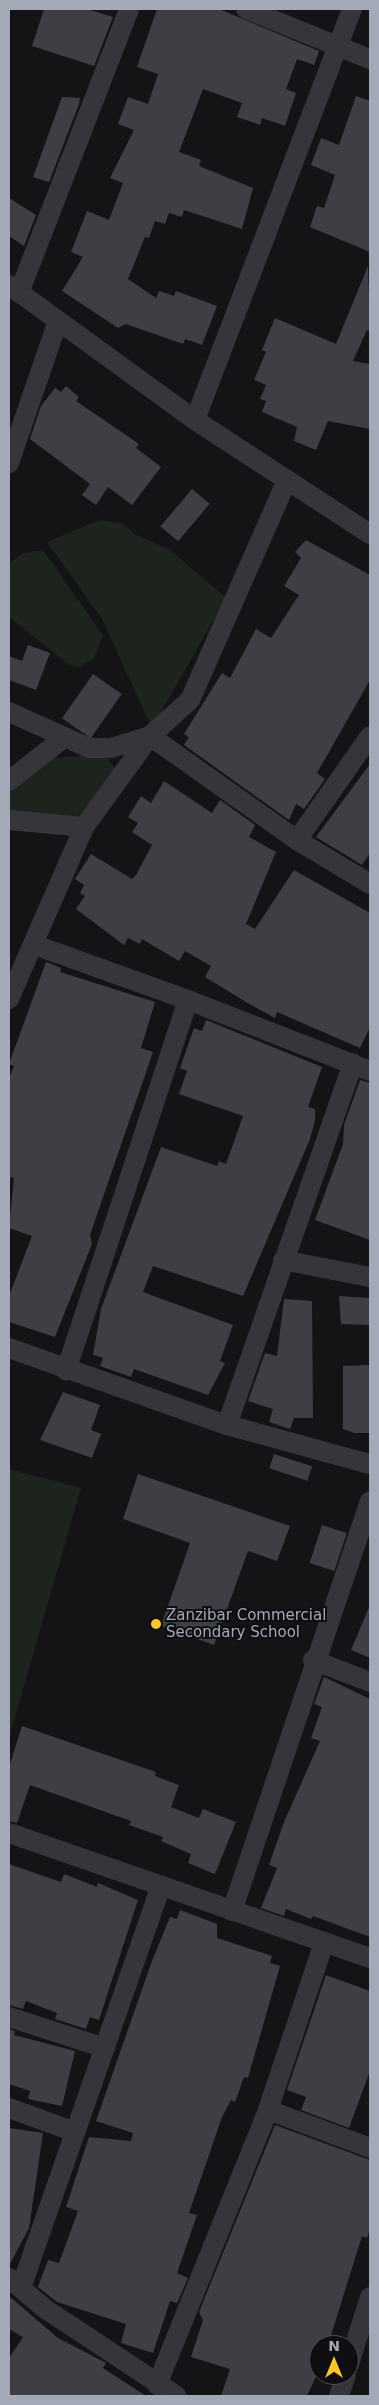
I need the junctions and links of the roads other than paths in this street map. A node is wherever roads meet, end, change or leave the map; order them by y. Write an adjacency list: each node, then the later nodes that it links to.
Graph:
1 (129, 9): 6 (street)
2 (246, 9): 4 (street)
3 (352, 9): 4 (street)
4 (339, 48): 5 (street); 8 (street)
5 (370, 59)
6 (14, 289): 7 (street)
7 (58, 321): 8 (street); 9 (street)
8 (195, 420): 10 (street)
9 (9, 463)
10 (287, 480): 11 (street); 13 (street)
11 (370, 534)
12 (9, 712): 15 (street)
13 (150, 736): 15 (street); 18 (street); 19 (street)
14 (370, 736): 19 (street)
15 (65, 737): 16 (street)
16 (9, 781)
17 (9, 820): 18 (street)
18 (84, 827): 21 (street)
19 (298, 840): 20 (street)
20 (370, 884)
21 (35, 945): 22 (street); 23 (street)
22 (9, 1000)
23 (188, 1000): 24 (street); 28 (street)
24 (362, 1067): 25 (street)
25 (283, 1260): 26 (street); 29 (street)
26 (370, 1277)
27 (9, 1348): 28 (street)
28 (66, 1370): 29 (street)
29 (227, 1425): 30 (street)
30 (370, 1464)
31 (370, 1502): 32 (street)
32 (313, 1660): 33 (street); 36 (street)
33 (370, 1682)
34 (9, 1833): 35 (street)
35 (161, 1886): 36 (street); 40 (street)
36 (232, 1911): 37 (street)
37 (324, 1943): 38 (street); 42 (street)
38 (370, 1958)
39 (9, 2017): 40 (street)
40 (105, 2048): 43 (street)
41 (9, 2108): 43 (street)
42 (268, 2110): 44 (street); 48 (street)
43 (75, 2132): 45 (street)
44 (370, 2148)
45 (15, 2281): 48 (street)
46 (370, 2297): 47 (street)
47 (358, 2335)
48 (157, 2384): 49 (street)
49 (177, 2396)

